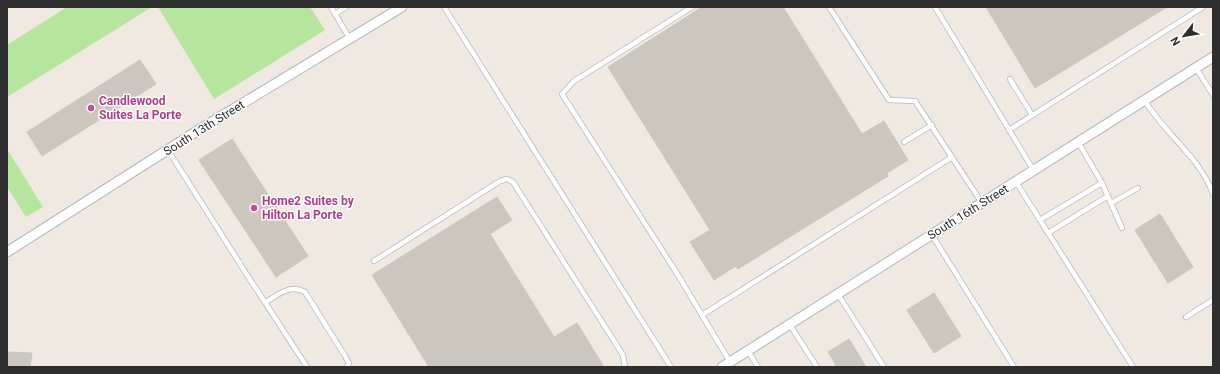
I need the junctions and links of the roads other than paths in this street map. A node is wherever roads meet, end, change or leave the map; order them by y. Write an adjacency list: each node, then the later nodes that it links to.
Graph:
1 (331, 7): 9 (lane)
2 (346, 7): 9 (lane)
3 (402, 7): 10 (street, South 13th Street)
4 (444, 7): 48 (lane)
5 (692, 7): 40 (lane)
6 (829, 7): 17 (lane)
7 (934, 7): 18 (lane)
8 (1203, 7): 16 (lane)
9 (335, 14): 10 (lane)
10 (350, 39): 21 (street, South 13th Street)
11 (1213, 57): 12 (street, South 16th Street)
12 (1195, 68): 14 (lane); 15 (street, South 16th Street)
13 (1010, 79): 16 (lane)
14 (1213, 95)
15 (1145, 101): 20 (street, South 16th Street); 27 (lane)
16 (1032, 115): 18 (lane)
17 (932, 125): 19 (lane); 22 (lane)
18 (1009, 130): 23 (lane)
19 (904, 142)
20 (1078, 142): 23 (street, South 16th Street); 25 (lane)
21 (168, 150): 35 (street, South 13th Street); 39 (lane)
22 (952, 157): 29 (lane); 40 (lane)
23 (1034, 171): 24 (street, South 16th Street)
24 (1016, 182): 29 (street, South 16th Street); 31 (lane)
25 (1102, 183): 28 (lane); 31 (lane)
26 (1138, 188): 30 (lane)
27 (1213, 194)
28 (1108, 196): 30 (lane); 33 (lane)
29 (982, 203): 34 (street, South 16th Street)
30 (1111, 204): 32 (lane)
31 (1040, 220): 33 (lane)
32 (1122, 228)
33 (1048, 233): 54 (lane)
34 (932, 235): 37 (street, South 16th Street); 53 (lane)
35 (7, 252)
36 (374, 261): 47 (lane)
37 (838, 294): 42 (street, South 16th Street); 52 (lane)
38 (1213, 300): 41 (lane)
39 (266, 302): 45 (lane); 46 (lane)
40 (702, 314): 44 (lane)
41 (1186, 317)
42 (790, 325): 43 (street, South 16th Street); 51 (lane)
43 (748, 351): 44 (street, South 16th Street); 50 (lane)
44 (730, 362): 49 (street, South 16th Street)
45 (307, 367)
46 (348, 367)
47 (625, 367)
48 (671, 367)
49 (722, 367)
50 (758, 367)
51 (817, 367)
52 (884, 367)
53 (1014, 367)
54 (1133, 367)

